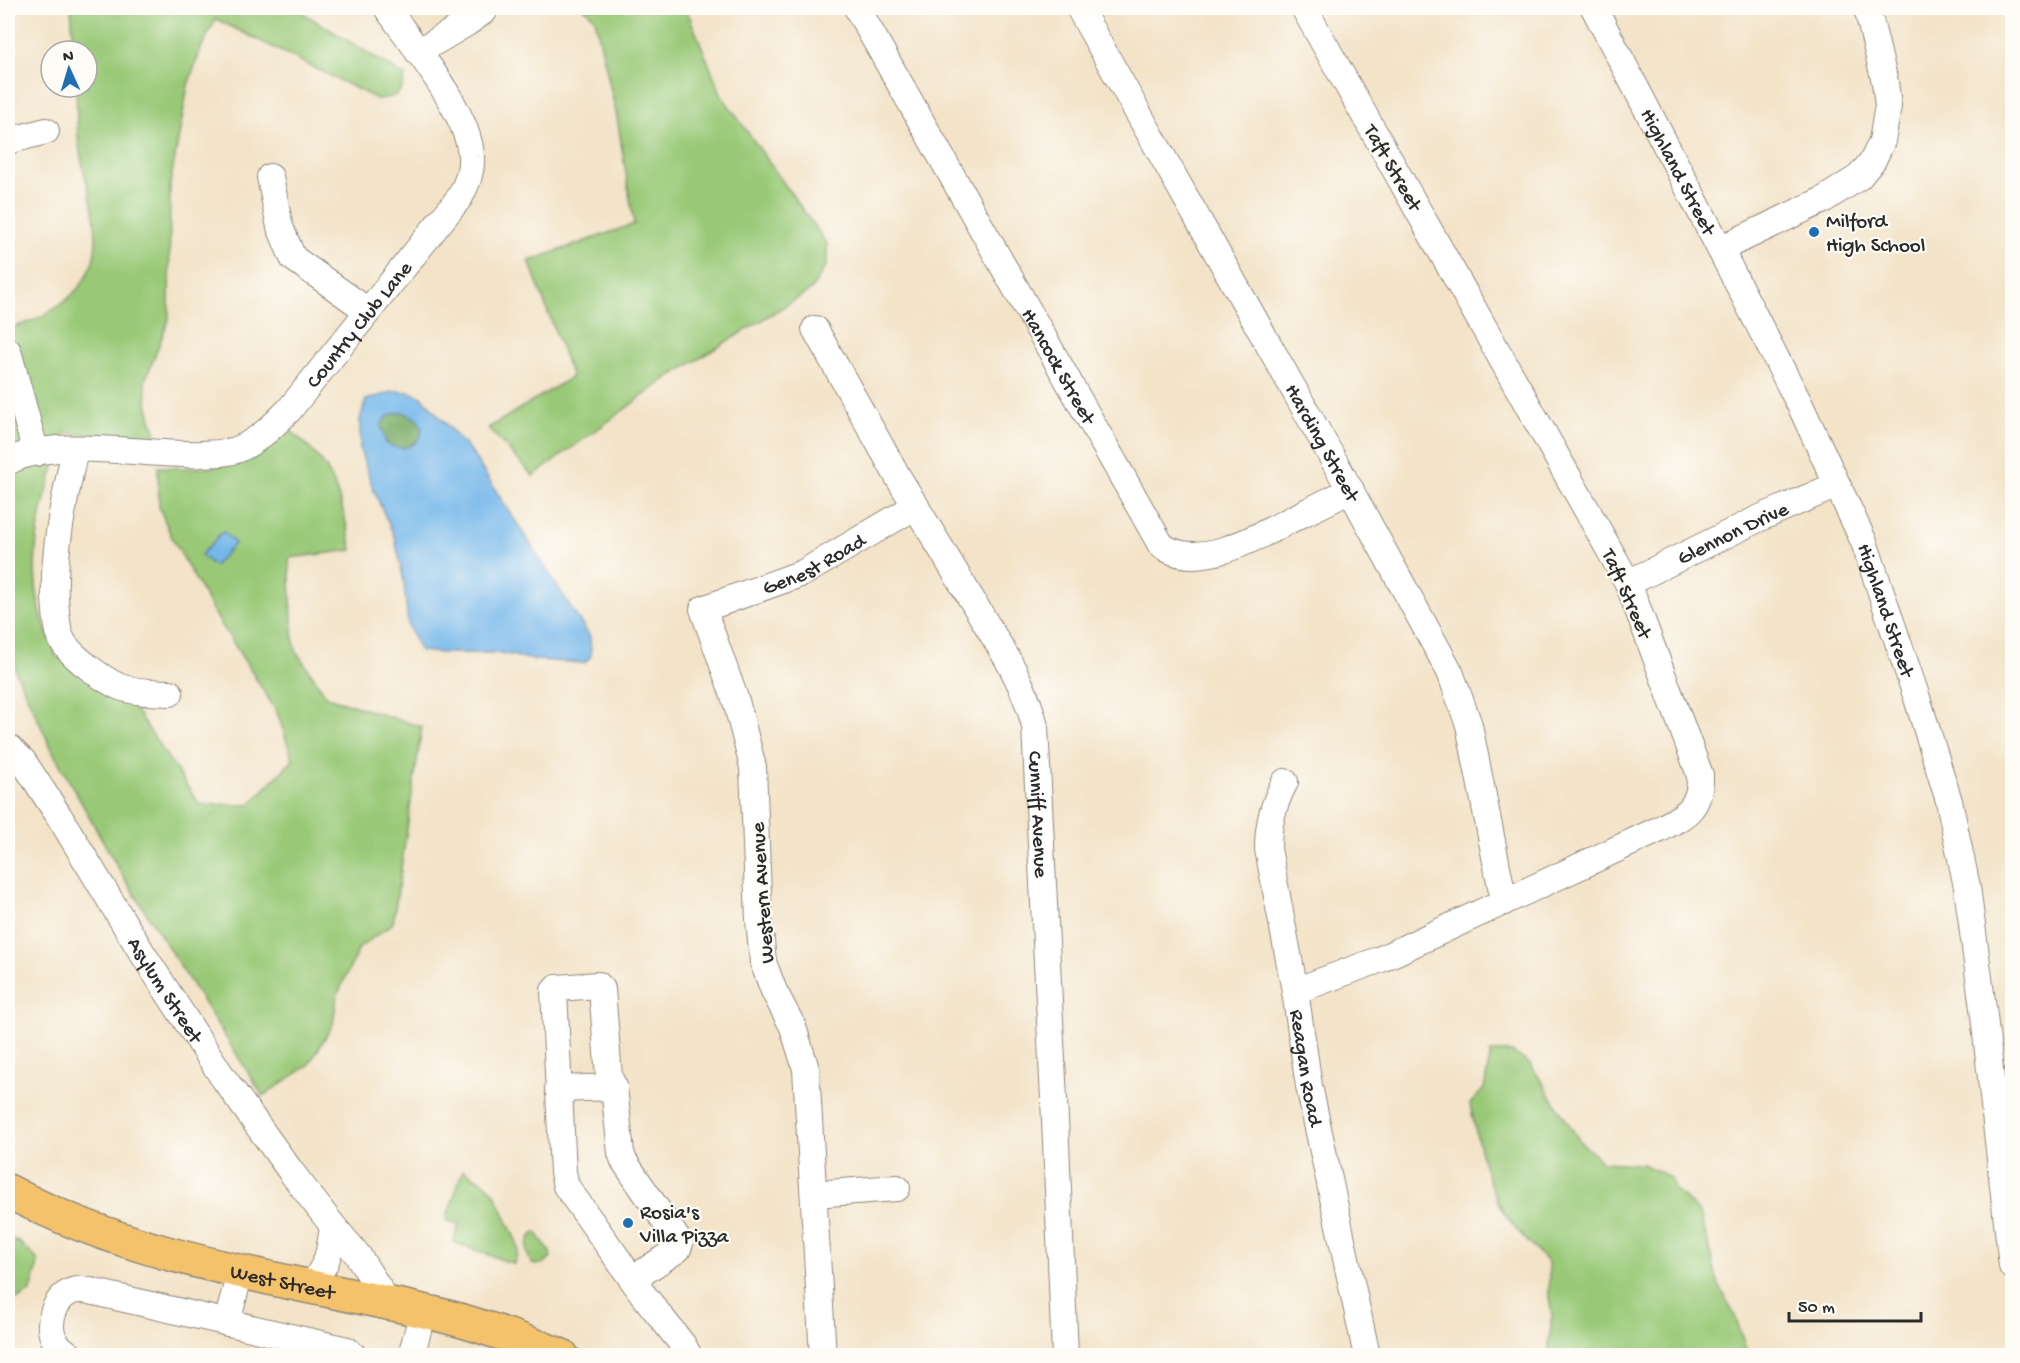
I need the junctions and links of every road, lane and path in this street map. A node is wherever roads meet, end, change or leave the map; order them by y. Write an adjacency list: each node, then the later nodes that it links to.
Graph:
1 (387, 8): 8 (street, Country Club Lane)
2 (857, 8): 20 (street, Hancock Street)
3 (1079, 8): 20 (street, Harding Street)
4 (1304, 8): 22 (street, Taft Street)
5 (1594, 8): 12 (street, Highland Street)
6 (1867, 8): 12 (street)
7 (484, 11): 8 (street)
8 (418, 52): 13 (street, Country Club Lane)
9 (46, 131): 10 (street)
10 (8, 141)
11 (270, 177): 13 (street)
12 (1720, 249): 19 (street, Highland Street)
13 (368, 311): 16 (street, Country Club Lane)
14 (815, 329): 21 (street, Cunniff Avenue)
15 (8, 351): 17 (street)
16 (75, 449): 17 (street, Country Club Lane); 24 (street)
17 (36, 453): 18 (street, Country Club Lane)
18 (8, 462)
19 (1837, 484): 22 (street, Glennon Drive); 35 (street, Highland Street)
20 (1351, 490): 27 (street, Harding Street)
21 (916, 506): 23 (street, Genest Road); 48 (street, Cunniff Avenue)
22 (1628, 583): 27 (street, Taft Street)
23 (704, 609): 33 (street, Western Avenue)
24 (170, 693)
25 (8, 747): 34 (street, Asylum Street)
26 (1285, 782): 28 (street, Reagan Road)
27 (1504, 902): 28 (street, Taft Street)
28 (1295, 991): 49 (street, Reagan Road)
29 (614, 1087): 30 (street); 30 (street); 37 (street)
30 (558, 1089): 37 (street)
31 (897, 1188): 33 (street)
32 (8, 1191): 36 (main road, West Street)
33 (814, 1194): 47 (street, Western Avenue)
34 (333, 1226): 38 (street); 39 (street, Asylum Street)
35 (2013, 1266)
36 (240, 1272): 38 (main road, West Street); 41 (street)
37 (633, 1278): 46 (street)
38 (310, 1287): 39 (main road, West Street)
39 (388, 1303): 40 (main road, West Street)
40 (423, 1312): 44 (street); 45 (main road, West Street)
41 (227, 1323): 42 (street); 43 (street)
42 (71, 1356)
43 (354, 1356)
44 (411, 1356)
45 (562, 1356)
46 (689, 1356)
47 (823, 1356)
48 (1065, 1356)
49 (1367, 1356)

